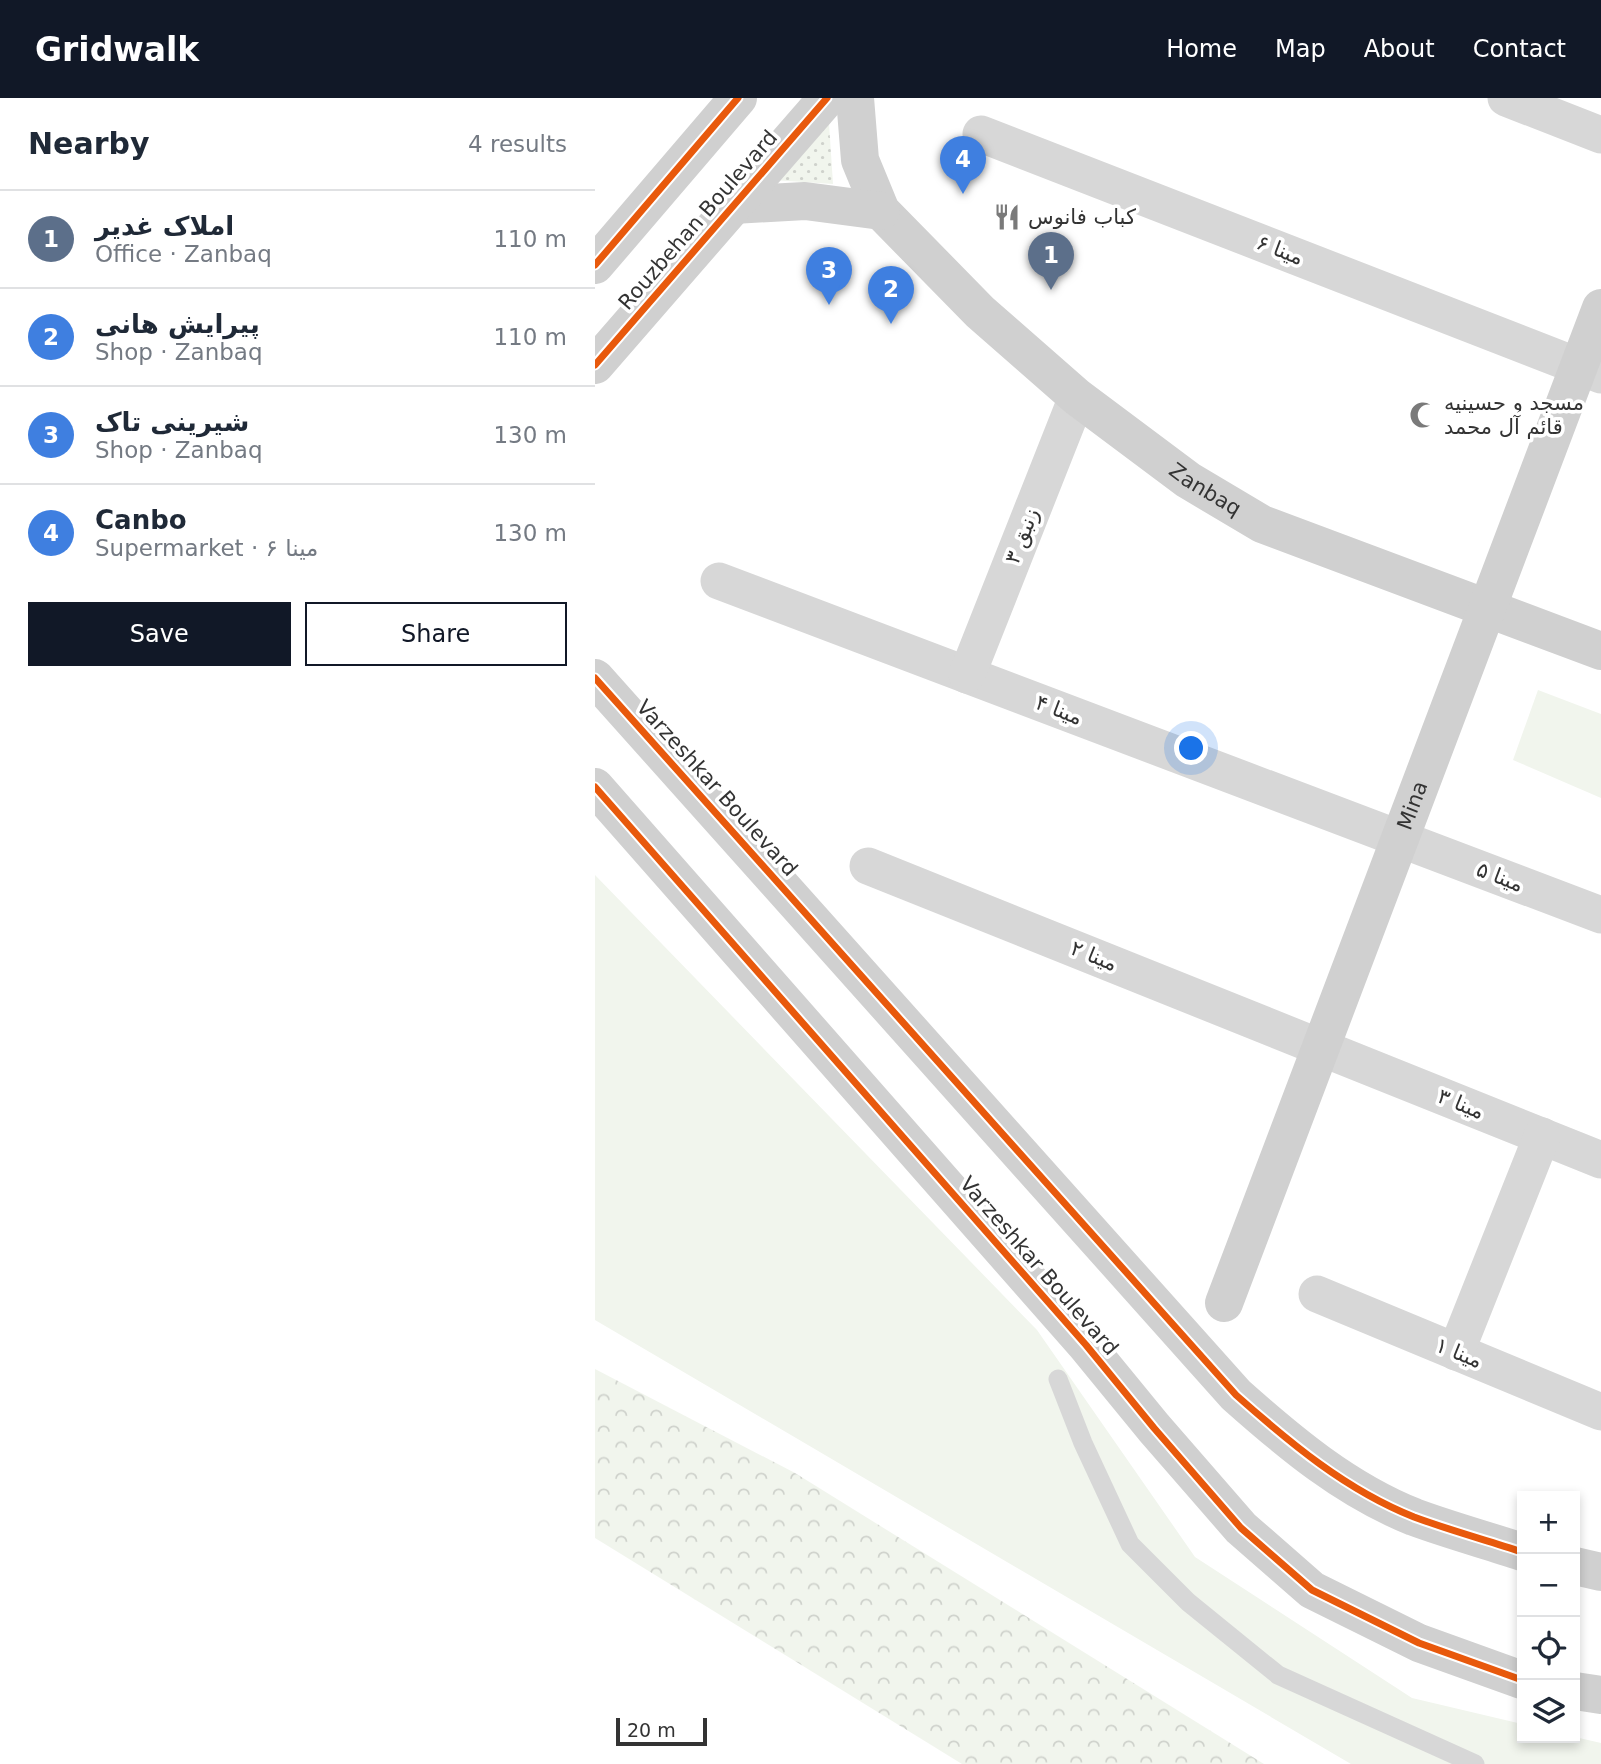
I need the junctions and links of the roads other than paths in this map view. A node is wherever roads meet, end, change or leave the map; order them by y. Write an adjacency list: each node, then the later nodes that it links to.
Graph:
1 (738, 98): 9 (main road)
2 (827, 98): 7 (main road, Rouzbehan Boulevard)
3 (855, 98): 8 (main road, Zanbaq)
4 (1506, 98): 6 (street)
5 (981, 134): 12 (street, مینا ۶)
6 (1601, 135)
7 (733, 205): 8 (main road); 11 (main road, Rouzbehan Boulevard)
8 (881, 211): 13 (main road, Zanbaq)
9 (595, 265)
10 (1601, 308): 12 (main road, Mina)
11 (595, 365)
12 (1590, 371): 15 (main road, Mina)
13 (1077, 397): 15 (main road, Zanbaq); 17 (street, زنبق ۳)
14 (719, 580): 17 (street, مینا ۴)
15 (1487, 608): 16 (main road, Zanbaq); 20 (main road, Mina)
16 (1601, 651)
17 (967, 675): 20 (street, مینا ۴)
18 (595, 678): 31 (main road, Varzeshkar Boulevard)
19 (595, 787): 34 (main road, Varzeshkar Boulevard)
20 (1400, 839): 22 (street, مینا ۵); 23 (main road, Mina)
21 (867, 866): 23 (street, مینا ۲)
22 (1601, 915)
23 (1320, 1047): 24 (street, مینا ۳); 27 (main road, Mina)
24 (1542, 1136): 25 (street, مینا ۳); 28 (street)
25 (1601, 1160)
26 (1317, 1294): 28 (street, مینا ۱)
27 (1224, 1303)
28 (1456, 1352): 30 (street, مینا ۱)
29 (1058, 1380): 37 (lane)
30 (1601, 1412)
31 (1517, 1550)
32 (1580, 1567): 33 (main road)
33 (1601, 1572)
34 (1517, 1678)
35 (1580, 1692): 36 (main road)
36 (1601, 1695)
37 (1475, 1764)

